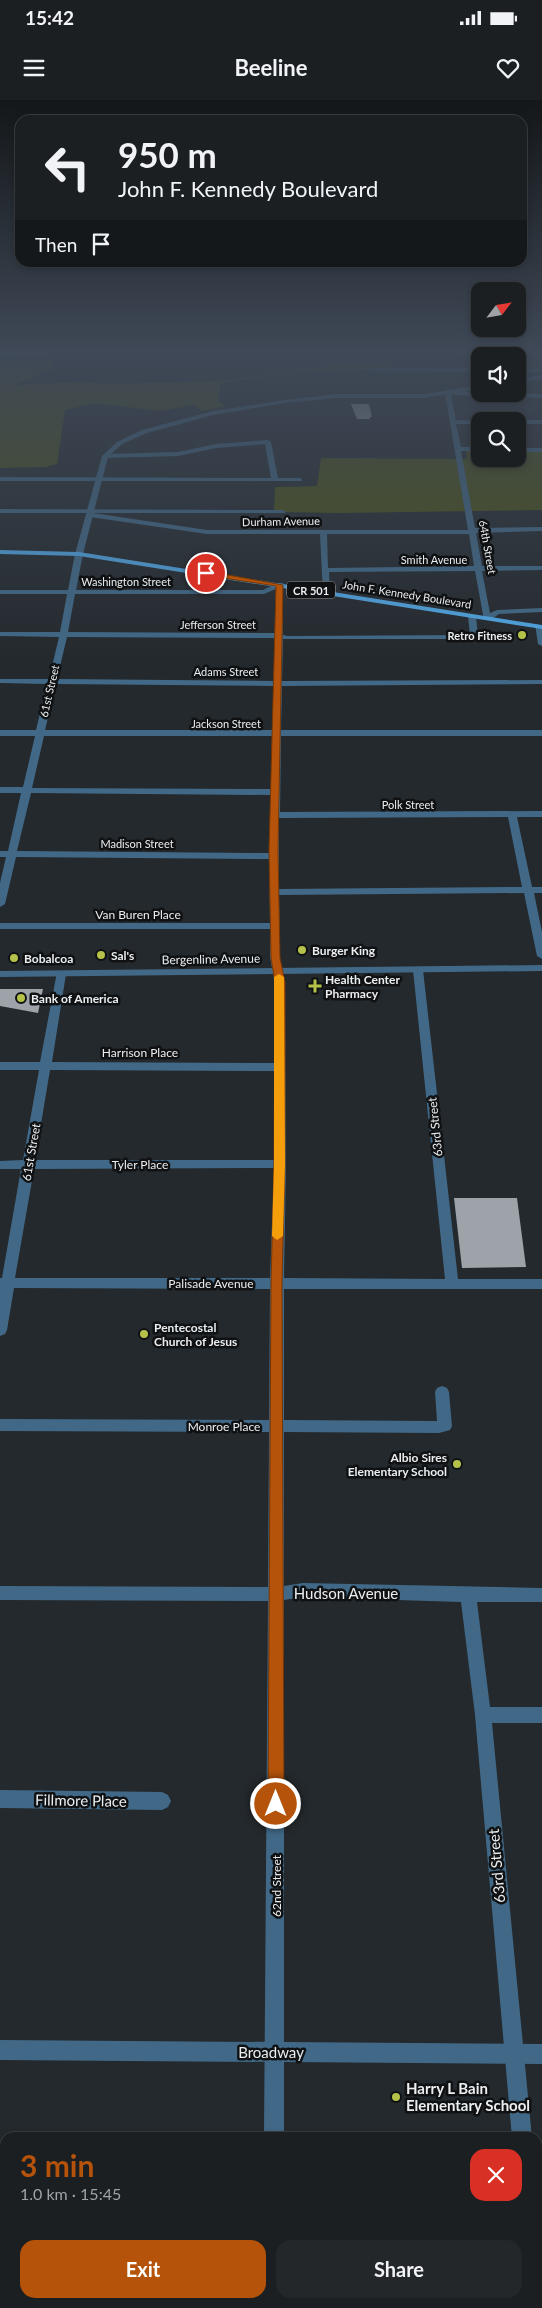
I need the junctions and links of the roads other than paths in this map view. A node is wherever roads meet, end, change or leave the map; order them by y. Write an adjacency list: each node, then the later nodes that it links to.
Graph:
1 (140, 455): 4 (street)
2 (270, 455): 7 (street)
3 (460, 455): 14 (street, 64th Street)
4 (105, 456): 6 (street, 61st Street)
5 (0, 479): 6 (street)
6 (99, 479): 7 (street); 11 (street, 61st Street)
7 (275, 480): 8 (street)
8 (300, 480)
9 (0, 511): 11 (street)
10 (283, 512): 11 (street)
11 (90, 513): 13 (street, Durham Avenue); 16 (street, 61st Street)
12 (542, 529): 14 (street, Durham Avenue)
13 (323, 531): 14 (street, Durham Avenue); 18 (street)
14 (473, 531): 19 (street, 64th Street)
15 (0, 552): 16 (main road, John F. Kennedy Boulevard / CR 501)
16 (79, 554): 20 (main road, John F. Kennedy Boulevard / CR 501); 22 (street, 61st Street)
17 (542, 568): 19 (street, Smith Avenue)
18 (326, 570): 19 (street, Smith Avenue); 23 (street)
19 (479, 570): 26 (street, 64th Street)
20 (280, 585): 22 (street, Washington Street); 23 (main road, John F. Kennedy Boulevard / CR 501); 30 (street, 62nd Street)
21 (0, 592): 22 (street, Washington Street)
22 (71, 592): 29 (street, 61st Street)
23 (326, 592): 25 (main road, John F. Kennedy Boulevard / CR 501)
24 (542, 610): 26 (street)
25 (472, 616): 26 (main road, John F. Kennedy Boulevard / CR 501); 30 (street, Jefferson Street)
26 (487, 618): 27 (main road, John F. Kennedy Boulevard / CR 501)
27 (540, 627): 31 (street)
28 (0, 634): 29 (street, Jefferson Street)
29 (63, 635): 30 (street, Jefferson Street); 33 (street, 61st Street)
30 (278, 636): 35 (street, 62nd Street)
31 (542, 644)
32 (0, 681): 33 (street, Adams Street)
33 (52, 681): 35 (street, Adams Street); 38 (street, 61st Street)
34 (542, 682): 35 (street, Adams Street)
35 (277, 683): 39 (street, 62nd Street)
36 (0, 733): 38 (street, Jackson Street)
37 (542, 733): 39 (street, Jackson Street)
38 (40, 734): 39 (street, Jackson Street); 41 (street, 61st Street)
39 (276, 734): 42 (street, 62nd Street)
40 (0, 790): 41 (street)
41 (26, 790): 42 (street); 47 (street, 61st Street)
42 (274, 792): 45 (street, 62nd Street)
43 (512, 814): 44 (street, Polk Street); 45 (street, Polk Street); 49 (street)
44 (542, 814)
45 (274, 816): 48 (street, 62nd Street)
46 (0, 854): 47 (street, Madison Street)
47 (11, 854): 48 (street, Madison Street); 52 (street, 61st Street)
48 (274, 856): 51 (street, 62nd Street)
49 (529, 890): 50 (street); 51 (street); 55 (street)
50 (542, 890)
51 (275, 892): 54 (street, 62nd Street)
52 (0, 904)
53 (0, 926): 54 (street, Van Buren Place)
54 (275, 926): 57 (street, 62nd Street)
55 (542, 956)
56 (542, 968): 58 (street, Bergenline Avenue)
57 (278, 970): 58 (street, Bergenline Avenue); 60 (street, Bergenline Avenue); 63 (street, 62nd Street)
58 (418, 970): 69 (street, 63rd Street)
59 (0, 974): 60 (street, Bergenline Avenue)
60 (61, 974): 62 (street, 61st Street)
61 (0, 1066): 62 (street, Harrison Place)
62 (45, 1066): 63 (street, Harrison Place); 65 (street, 61st Street)
63 (280, 1067): 66 (street, 62nd Street)
64 (0, 1164): 65 (street, Tyler Place)
65 (28, 1164): 66 (street, Tyler Place); 67 (street, 61st Street)
66 (280, 1164): 68 (street, 62nd Street)
67 (4, 1283): 68 (street, Palisade Avenue); 71 (street, 61st Street)
68 (276, 1283): 69 (street, Palisade Avenue); 74 (street, 62nd Street)
69 (452, 1284): 70 (street, Palisade Avenue)
70 (542, 1284)
71 (0, 1330)
72 (442, 1392): 74 (street, Monroe Place)
73 (0, 1425): 74 (street, Monroe Place)
74 (277, 1426): 76 (street, 62nd Street)
75 (0, 1593): 76 (street, Hudson Avenue)
76 (277, 1594): 77 (street, Hudson Avenue); 84 (street, 62nd Street)
77 (468, 1595): 78 (street, Hudson Avenue); 79 (street, 63rd Street)
78 (542, 1595)
79 (483, 1715): 80 (street); 85 (street, 63rd Street)
80 (542, 1715)
81 (0, 1799): 82 (street, Fillmore Place)
82 (162, 1801)
83 (0, 2050): 84 (street, Broadway)
84 (275, 2052): 85 (street, Broadway); 87 (street, 62nd Street)
85 (513, 2054): 86 (street, Broadway); 88 (street, 63rd Street)
86 (542, 2054)
87 (274, 2132)
88 (521, 2132)

